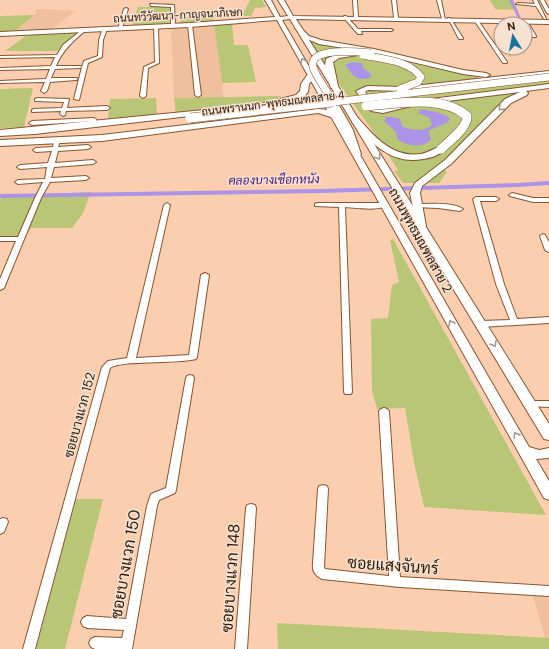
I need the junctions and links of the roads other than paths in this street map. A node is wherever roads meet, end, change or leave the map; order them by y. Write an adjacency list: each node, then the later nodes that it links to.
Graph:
1 (268, 0): 16 (main road, ถนนพุทธมณฑลสาย 2)
2 (281, 0): 13 (main road, ถนนพุทธมณฑลสาย 2)
3 (355, 0): 15 (street)
4 (394, 0): 17 (street)
5 (439, 0): 18 (street)
6 (535, 0): 10 (street)
7 (542, 0): 12 (street)
8 (518, 4): 10 (street)
9 (151, 5): 24 (street)
10 (538, 5): 19 (street)
11 (126, 9): 27 (street)
12 (549, 13)
13 (291, 17): 14 (main road, ถนนทวีวัฒนา-กาญจนาภิเษก); 16 (main road, ถนนทวีวัฒนา-กาญจนาภิเษก); 26 (main road, ถนนพุทธมณฑลสาย 2)
14 (345, 17): 15 (main road, ถนนทวีวัฒนา-กาญจนาภิเษก); 30 (street)
15 (356, 17): 17 (main road, ถนนทวีวัฒนา-กาญจนาภิเษก)
16 (279, 18): 23 (main road, ถนนทวีวัฒนา-กาญจนาภิเษก); 41 (main road, ถนนพุทธมณฑลสาย 2, one-way to 16)
17 (396, 18): 18 (main road, ถนนทวีวัฒนา-กาญจนาภิเษก)
18 (446, 19): 20 (main road, ถนนทวีวัฒนา-กาญจนาภิเษก); 33 (street)
19 (545, 19): 22 (main road, ถนนทวีวัฒนา-กาญจนาภิเษก)
20 (476, 20): 21 (main road, ถนนทวีวัฒนา-กาญจนาภิเษก); 36 (street)
21 (493, 21)
22 (533, 21)
23 (190, 24): 24 (main road, ถนนทวีวัฒนา-กาญจนาภิเษก); 51 (street)
24 (173, 25): 25 (main road, ถนนทวีวัฒนา-กาญจนาภิเษก)
25 (156, 26): 27 (main road, ถนนทวีวัฒนา-กาญจนาภิเษก); 52 (street)
26 (297, 27): 40 (main road); 47 (main road, ถนนพุทธมณฑลสาย 2)
27 (120, 28): 28 (main road, ถนนทวีวัฒนา-กาญจนาภิเษก); 32 (street)
28 (105, 29): 29 (main road, ถนนทวีวัฒนา-กาญจนาภิเษก); 53 (street)
29 (83, 30): 31 (main road, ถนนทวีวัฒนา-กาญจนาภิเษก); 34 (street)
30 (391, 30)
31 (0, 34)
32 (120, 36)
33 (461, 38)
34 (58, 56): 35 (street); 38 (street)
35 (0, 58)
36 (505, 62)
37 (80, 67): 38 (street)
38 (54, 68): 39 (street); 44 (street)
39 (0, 69)
40 (549, 74): 42 (main road); 50 (main road, ถนนพรานนก-พุทธมณฑลสาย 4, bridge)
41 (311, 76): 46 (main road); 63 (main road, ถนนพุทธมณฑลสาย 2)
42 (516, 77): 48 (main road); 50 (main road, bridge); 75 (main road, bridge)
43 (76, 79): 44 (street)
44 (48, 80): 45 (street); 49 (street)
45 (0, 82)
46 (305, 84): 56 (main road); 60 (main road)
47 (334, 86): 55 (main road, bridge); 65 (main road, ถนนพุทธมณฑลสาย 2)
48 (548, 86): 57 (main road, bridge); 60 (main road, ถนนพรานนก-พุทธมณฑลสาย 4, bridge); 89 (main road, one-way to 89)
49 (44, 91)
50 (406, 94): 55 (main road, ถนนพรานนก-พุทธมณฑลสาย 4, bridge)
51 (198, 95)
52 (143, 96)
53 (77, 99)
54 (37, 100): 59 (street)
55 (310, 104): 66 (main road, ถนนพรานนก-พุทธมณฑลสาย 4, bridge)
56 (267, 105): 62 (main road); 68 (main road)
57 (366, 106): 60 (main road); 65 (main road, bridge)
58 (107, 108): 59 (street)
59 (65, 110): 61 (street); 68 (street)
60 (326, 110): 62 (main road); 63 (main road); 66 (main road, ถนนพรานนก-พุทธมณฑลสาย 4)
61 (34, 111)
62 (291, 116): 72 (main road)
63 (334, 116): 75 (main road, ถนนพุทธมณฑลสาย 2)
64 (94, 120): 68 (street)
65 (355, 120): 91 (main road, ถนนพุทธมณฑลสาย 2, one-way to 91)
66 (191, 121): 69 (main road, ถนนพรานนก-พุทธมณฑลสาย 4); 71 (main road, ถนนพรานนก-พุทธมณฑลสาย 4)
67 (32, 123): 68 (street)
68 (60, 125): 69 (main road)
69 (27, 131): 70 (main road, ถนนพรานนก-พุทธมณฑลสาย 4)
70 (0, 133)
71 (0, 143): 72 (main road)
72 (56, 145): 73 (street); 74 (street); 77 (street)
73 (88, 147)
74 (36, 150)
75 (357, 154): 88 (main road, ถนนพุทธมณฑลสาย 2)
76 (93, 162): 77 (street)
77 (52, 165): 78 (street); 80 (street)
78 (20, 167)
79 (86, 178): 80 (street)
80 (47, 181): 81 (street); 94 (street)
81 (18, 182)
82 (512, 195): 84 (street)
83 (496, 198): 99 (street)
84 (549, 200)
85 (166, 205): 101 (street)
86 (316, 205): 87 (street)
87 (342, 205): 88 (street); 103 (street)
88 (385, 205): 108 (main road, ถนนพุทธมณฑลสาย 2, one-way to 88)
89 (416, 206): 90 (street); 91 (main road)
90 (460, 209)
91 (421, 226): 100 (main road, ถนนพุทธมณฑลสาย 2)
92 (543, 236): 95 (street)
93 (0, 239): 94 (street)
94 (21, 239): 97 (street)
95 (549, 250)
96 (205, 275): 101 (street)
97 (0, 288)
98 (549, 320): 99 (street)
99 (514, 321): 100 (street)
100 (481, 324): 104 (main road, ถนนพุทธมณฑลสาย 2, one-way to 104)
101 (131, 361): 119 (street, ซอยบางแวก 152)
102 (190, 378): 116 (street, ซอยบางแวก 150)
103 (348, 392)
104 (530, 404): 105 (street); 107 (main road, ถนนพุทธมณฑลสาย 2)
105 (549, 404)
106 (384, 411): 113 (street)
107 (549, 435)
108 (525, 451): 109 (main road); 111 (main road, ถนนพุทธมณฑลสาย 2)
109 (549, 453)
110 (322, 489): 113 (street, ซอยแสงจันทร์)
111 (549, 494)
112 (251, 508): 120 (street, ซอยบางแวก 148)
113 (396, 581): 114 (street, ซอยแสงจันทร์)
114 (549, 591)
115 (87, 622): 116 (street)
116 (131, 625): 118 (street, ซอยบางแวก 150)
117 (95, 643): 118 (street)
118 (127, 647)
119 (29, 649)
120 (241, 649)

